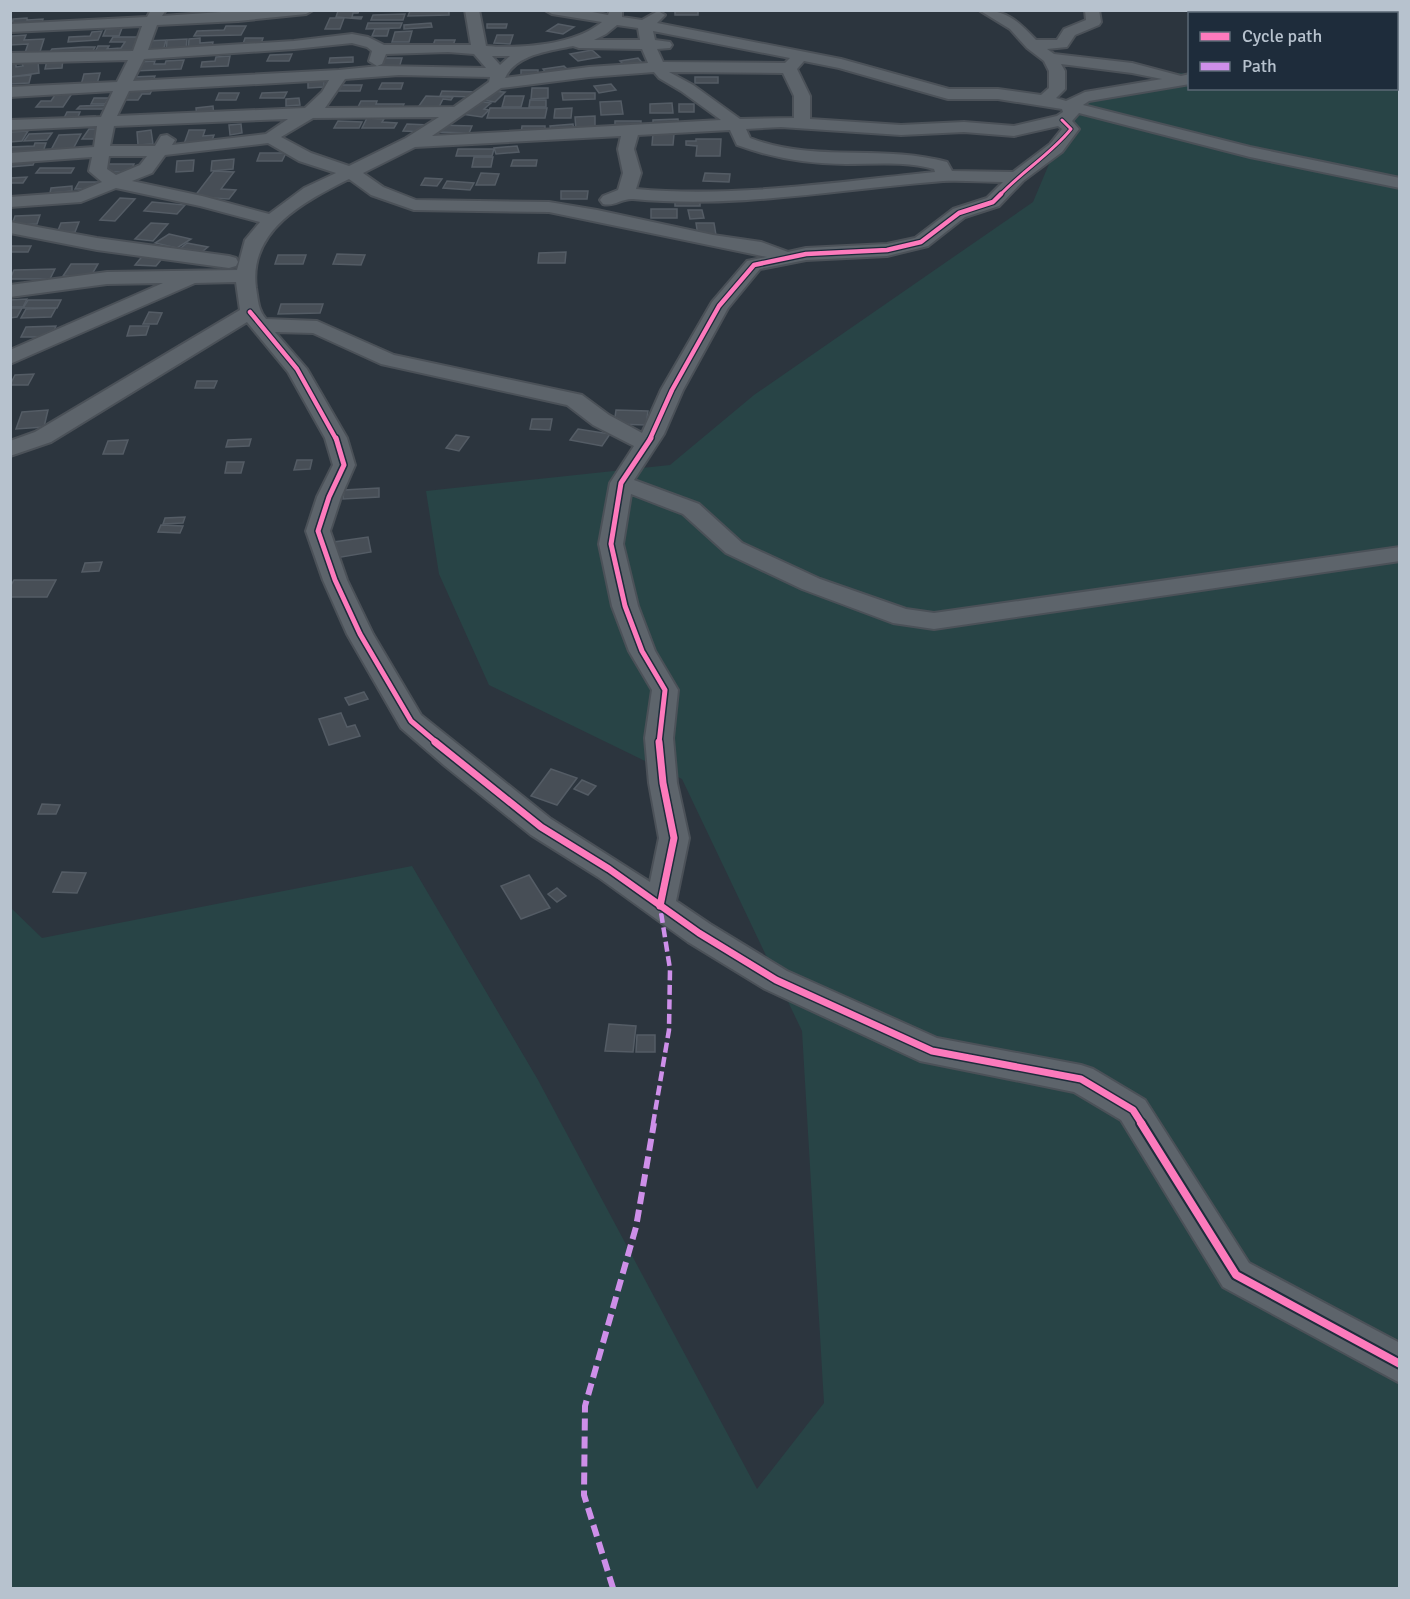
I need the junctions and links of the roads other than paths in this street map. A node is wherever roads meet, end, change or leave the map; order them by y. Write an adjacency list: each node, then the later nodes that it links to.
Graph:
1 (13, 10): 14 (street)
2 (59, 10): 19 (street)
3 (306, 10): 9 (street)
4 (472, 10): 28 (street)
5 (552, 10): 12 (street)
6 (660, 10): 15 (street)
7 (986, 10): 23 (street)
8 (1092, 10): 23 (street)
9 (298, 11): 10 (street)
10 (254, 12): 11 (street); 24 (street)
11 (155, 16): 13 (street); 30 (street)
12 (615, 16): 15 (street); 21 (street)
13 (106, 17): 19 (street); 31 (street)
14 (10, 18)
15 (645, 25): 18 (street); 22 (street)
16 (10, 28): 19 (street)
17 (292, 29): 20 (street)
18 (723, 39): 22 (street); 29 (street)
19 (48, 42): 31 (street); 32 (street); 45 (street)
20 (303, 44): 24 (street); 25 (street); 38 (street)
21 (556, 45): 22 (street); 26 (street)
22 (648, 45): 34 (street)
23 (1032, 45): 33 (street)
24 (236, 49): 27 (street)
25 (381, 50): 28 (street); 36 (street)
26 (532, 50): 28 (street); 39 (street)
27 (197, 52): 30 (street); 41 (street)
28 (480, 52): 39 (street)
29 (801, 55): 35 (street); 46 (street)
30 (136, 56): 31 (street); 42 (street)
31 (90, 57): 43 (street)
32 (10, 58)
33 (1050, 58): 40 (street); 46 (street)
34 (659, 67): 35 (street); 39 (street); 54 (street)
35 (789, 68): 53 (street)
36 (369, 70): 37 (street); 39 (street)
37 (339, 75): 38 (street); 49 (street)
38 (312, 76): 41 (street)
39 (497, 78): 47 (street)
40 (1185, 79): 48 (street)
41 (193, 83): 42 (street); 50 (street)
42 (123, 87): 43 (street); 51 (street)
43 (76, 89): 45 (street); 52 (street)
44 (11, 92): 45 (street)
45 (30, 92)
46 (1045, 100): 48 (street)
47 (455, 112): 49 (street); 59 (street)
48 (1066, 112): 56 (street); 66 (street); 68 (street)
49 (310, 113): 50 (street); 58 (street)
50 (171, 120): 51 (street); 61 (street)
51 (106, 122): 52 (street); 60 (street)
52 (60, 123): 55 (street); 62 (street)
53 (802, 123): 54 (street); 56 (street)
54 (736, 124): 57 (street); 64 (street)
55 (10, 125)
56 (920, 128): 64 (street)
57 (631, 130): 59 (street); 69 (street)
58 (271, 138): 61 (street); 65 (street)
59 (412, 142): 65 (street)
60 (103, 151): 61 (street); 62 (street); 67 (street)
61 (160, 151): 67 (street)
62 (44, 156): 63 (street); 70 (street)
63 (10, 158)
64 (943, 171): 66 (street); 69 (street)
65 (350, 172): 71 (street); 72 (street)
66 (1017, 177): 75 (street)
67 (116, 183): 70 (street); 72 (street)
68 (1400, 183)
69 (626, 193): 71 (street)
70 (13, 203)
71 (563, 210): 75 (street)
72 (272, 220): 74 (street)
73 (10, 227): 76 (street)
74 (250, 254): 76 (street); 77 (street)
75 (788, 258): 82 (street)
76 (229, 262): 78 (street)
77 (245, 276): 78 (street); 80 (street)
78 (192, 277): 79 (street); 81 (street)
79 (10, 291)
80 (255, 319): 82 (street); 83 (street); 86 (street)
81 (10, 358)
82 (646, 444): 84 (street)
83 (10, 449)
84 (621, 483): 85 (street); 86 (street)
85 (1400, 554)
86 (660, 906): 87 (street)
87 (1400, 1364)

